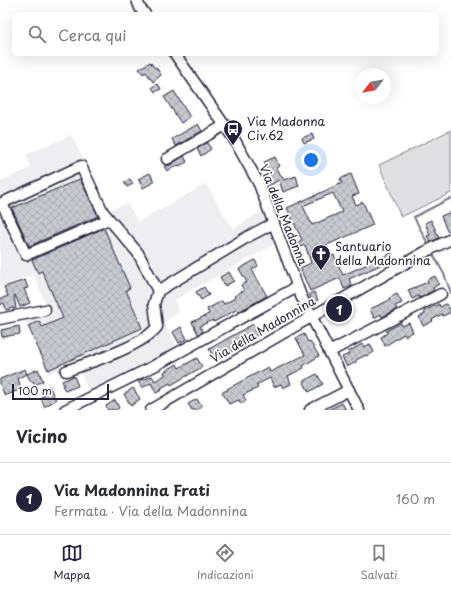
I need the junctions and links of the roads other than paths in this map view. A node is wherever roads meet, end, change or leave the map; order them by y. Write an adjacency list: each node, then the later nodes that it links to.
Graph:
1 (137, 0): 2 (street)
2 (143, 12)
3 (176, 56): 4 (street, Via della Madonna)
4 (225, 125): 5 (street); 7 (street, Via della Madonna)
5 (167, 159)
6 (109, 219): 6 (street); 10 (street)
7 (274, 222): 9 (street, Via della Madonna); 10 (street)
8 (451, 239): 13 (street, Via della Madonnina)
9 (297, 287): 13 (street, Via della Madonna); 18 (street)
10 (158, 291): 16 (street)
11 (441, 294): 15 (street)
12 (45, 310): 14 (street)
13 (311, 317): 15 (street, Via della Madonna); 19 (street, Via della Madonnina)
14 (0, 319)
15 (329, 352): 17 (street, Via della Madonna)
16 (66, 371)
17 (349, 390): 20 (street); 21 (street, Via della Madonna)
18 (65, 410)
19 (151, 410)
20 (310, 410)
21 (359, 410)

